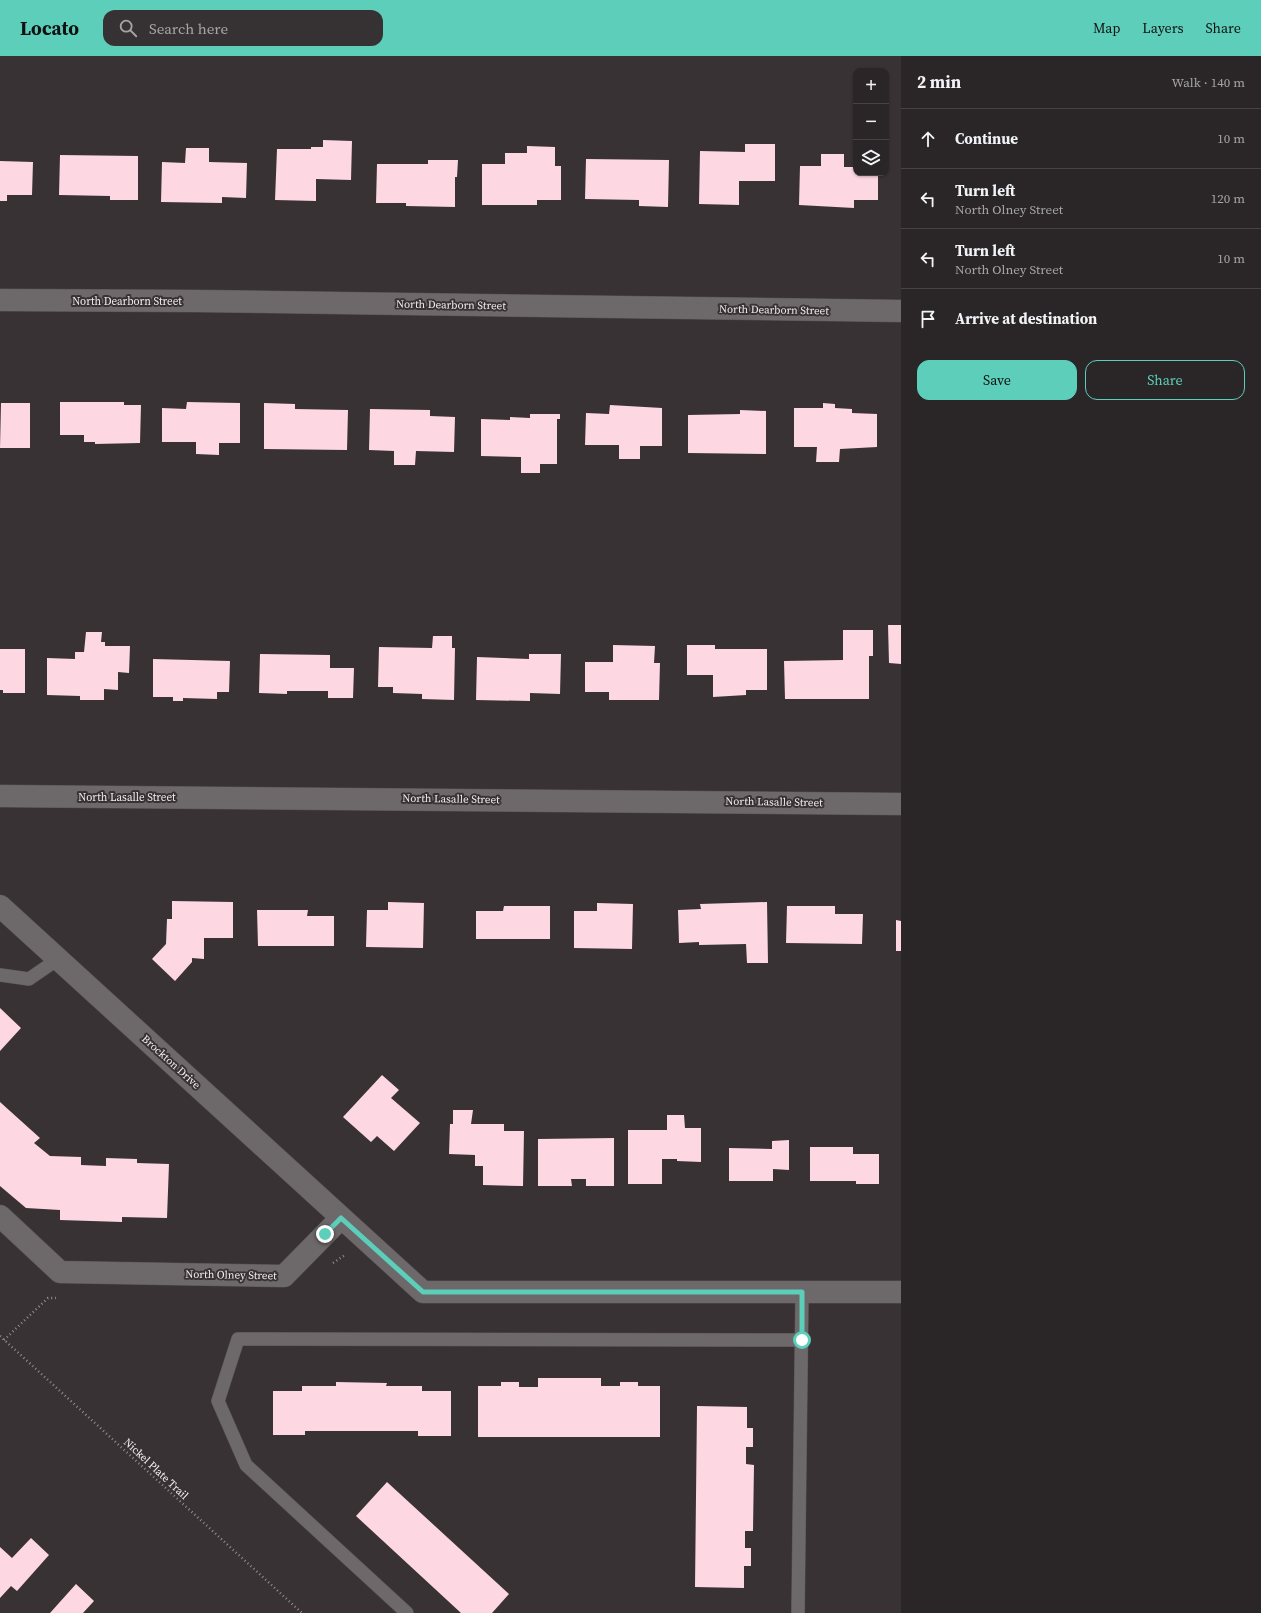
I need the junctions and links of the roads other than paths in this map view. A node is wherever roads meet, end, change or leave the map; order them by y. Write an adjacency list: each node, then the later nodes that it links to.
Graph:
1 (0, 300): 2 (street, North Dearborn Street)
2 (901, 311)
3 (0, 796): 4 (street, North Lasalle Street)
4 (901, 804)
5 (0, 906): 6 (street, Brockton Drive)
6 (58, 959): 7 (lane); 9 (street, Brockton Drive)
7 (0, 975)
8 (0, 1216): 9 (street, North Olney Street)
9 (341, 1218): 10 (street)
10 (802, 1292): 11 (street); 12 (lane)
11 (901, 1292)
12 (802, 1340): 13 (lane); 14 (lane)
13 (407, 1613)
14 (798, 1613)

